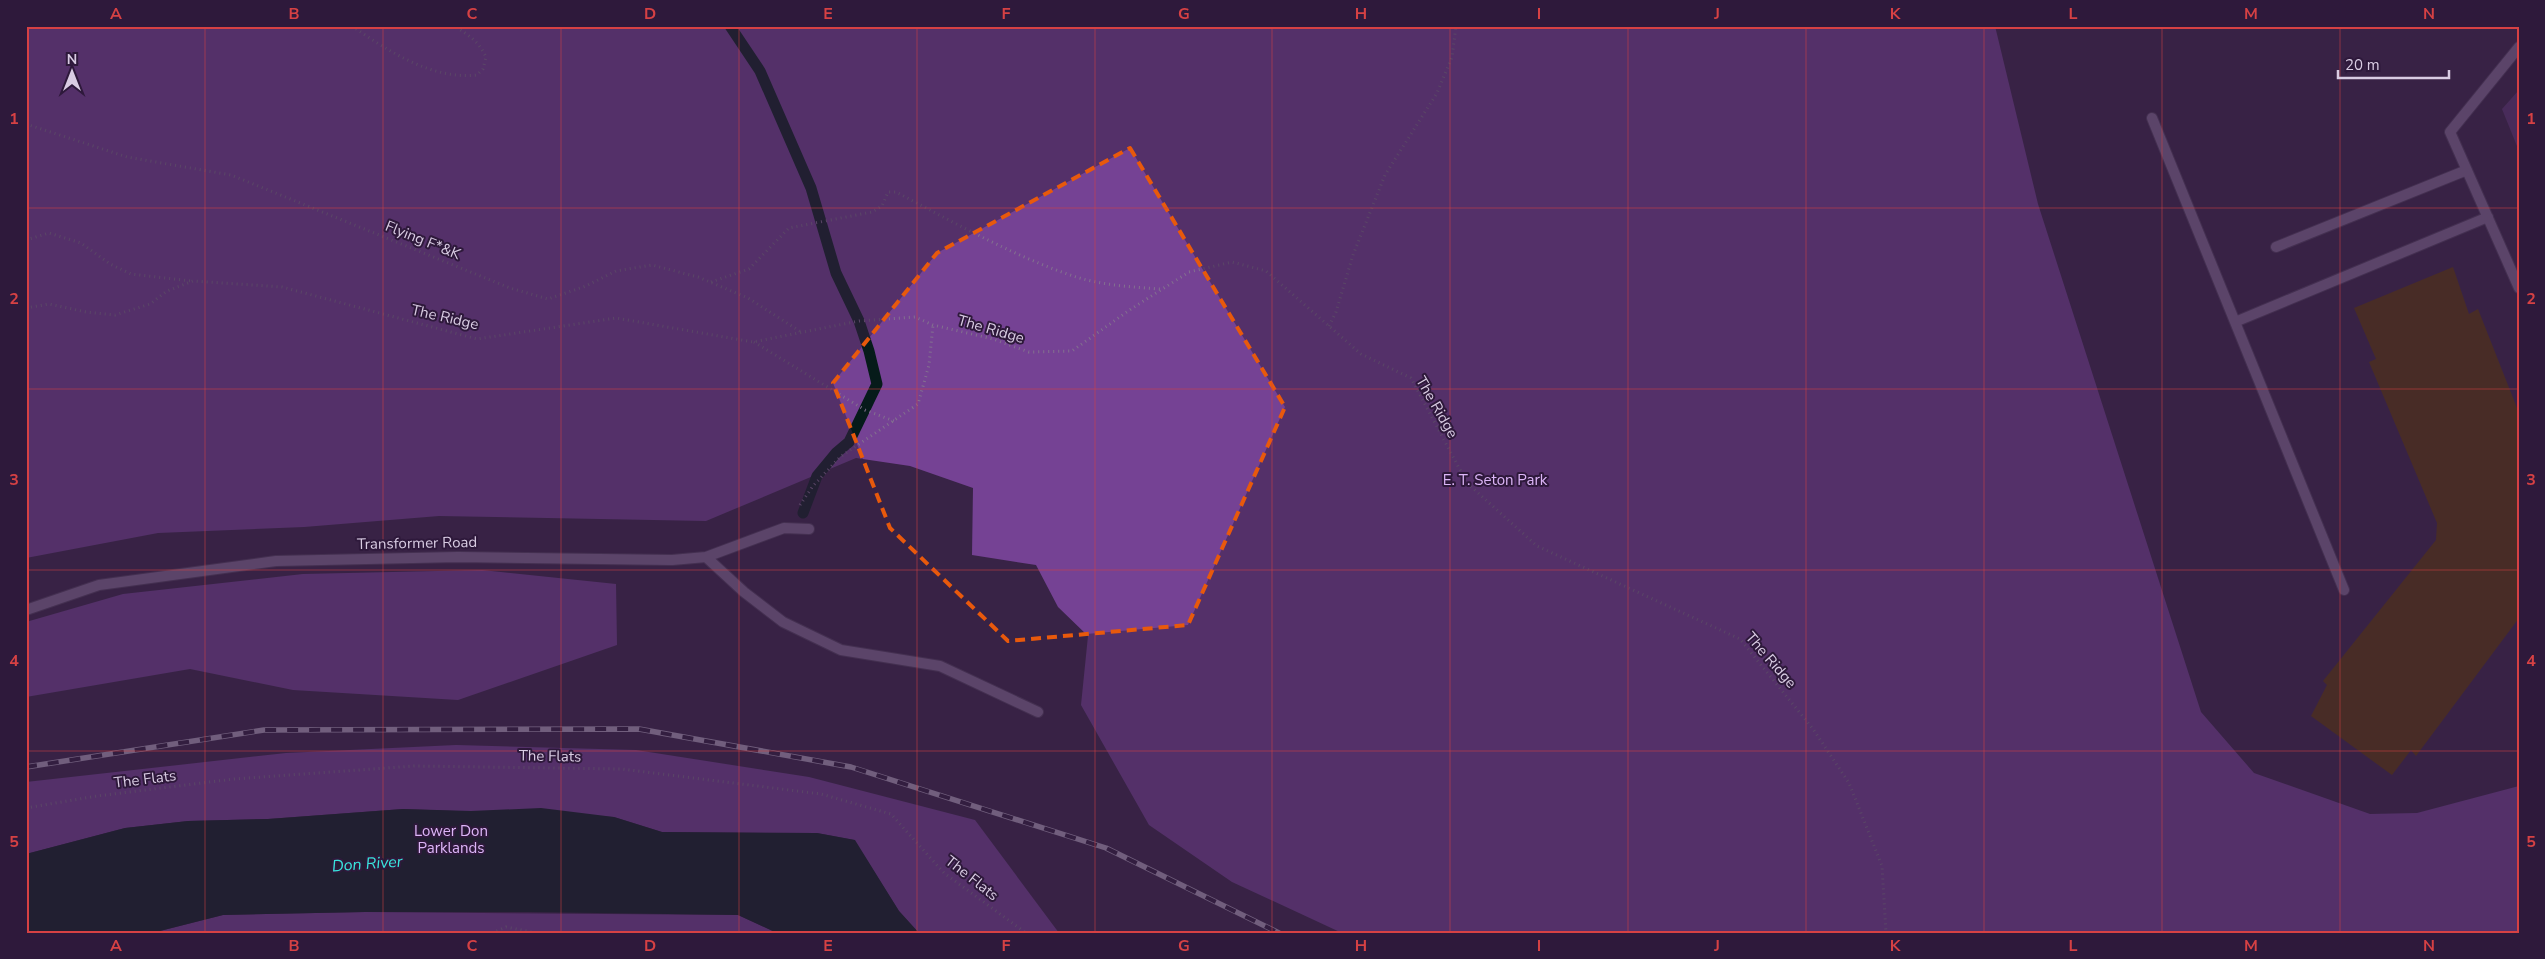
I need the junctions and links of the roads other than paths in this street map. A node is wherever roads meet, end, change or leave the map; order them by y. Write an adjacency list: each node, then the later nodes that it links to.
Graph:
1 (2519, 47): 3 (lane)
2 (2152, 118): 7 (lane)
3 (2467, 170): 4 (lane); 5 (lane)
4 (2488, 217): 6 (lane); 7 (lane)
5 (2276, 247)
6 (2519, 288)
7 (2235, 322): 10 (lane)
8 (809, 529): 9 (lane, Transformer Road)
9 (706, 556): 11 (lane, Transformer Road); 12 (lane)
10 (2344, 590)
11 (26, 610)
12 (1038, 712)

